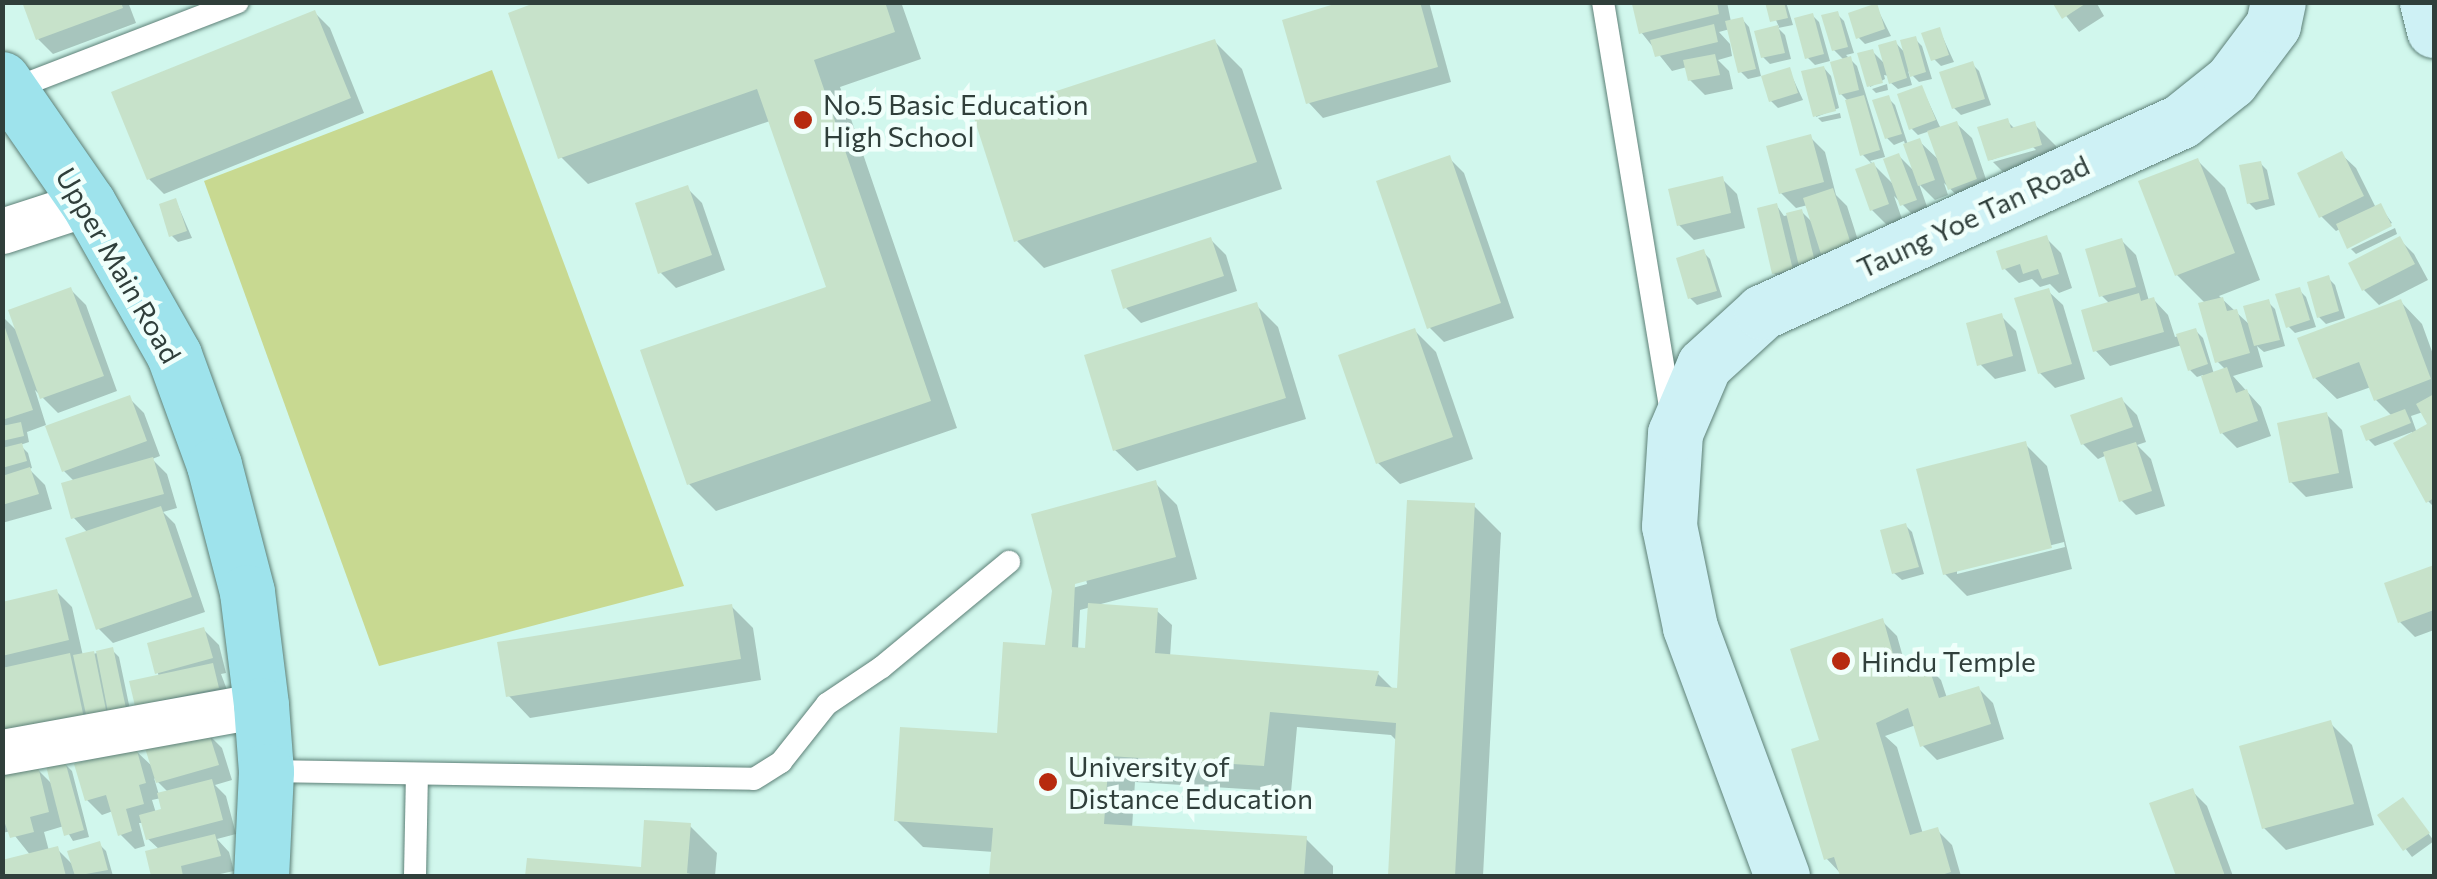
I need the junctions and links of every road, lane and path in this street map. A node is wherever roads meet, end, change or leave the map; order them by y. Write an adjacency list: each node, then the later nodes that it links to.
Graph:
1 (238, 2): 6 (lane)
2 (1603, 2): 9 (lane, Taung Yoe Tan Road)
3 (2278, 2): 9 (street, Taung Yoe Tan Road)
4 (2427, 2): 5 (street)
5 (2434, 30)
6 (6, 85): 7 (main road, Upper Main Road)
7 (88, 203): 8 (street); 11 (main road, Upper Main Road)
8 (2, 230)
9 (1675, 433): 17 (street, Taung Yoe Tan Road)
10 (1009, 562): 14 (lane)
11 (261, 705): 12 (street); 13 (main road, Upper Main Road)
12 (2, 752)
13 (266, 771): 14 (lane); 15 (main road, Upper Main Road)
14 (416, 774): 16 (lane)
15 (261, 876)
16 (415, 876)
17 (1782, 876)

